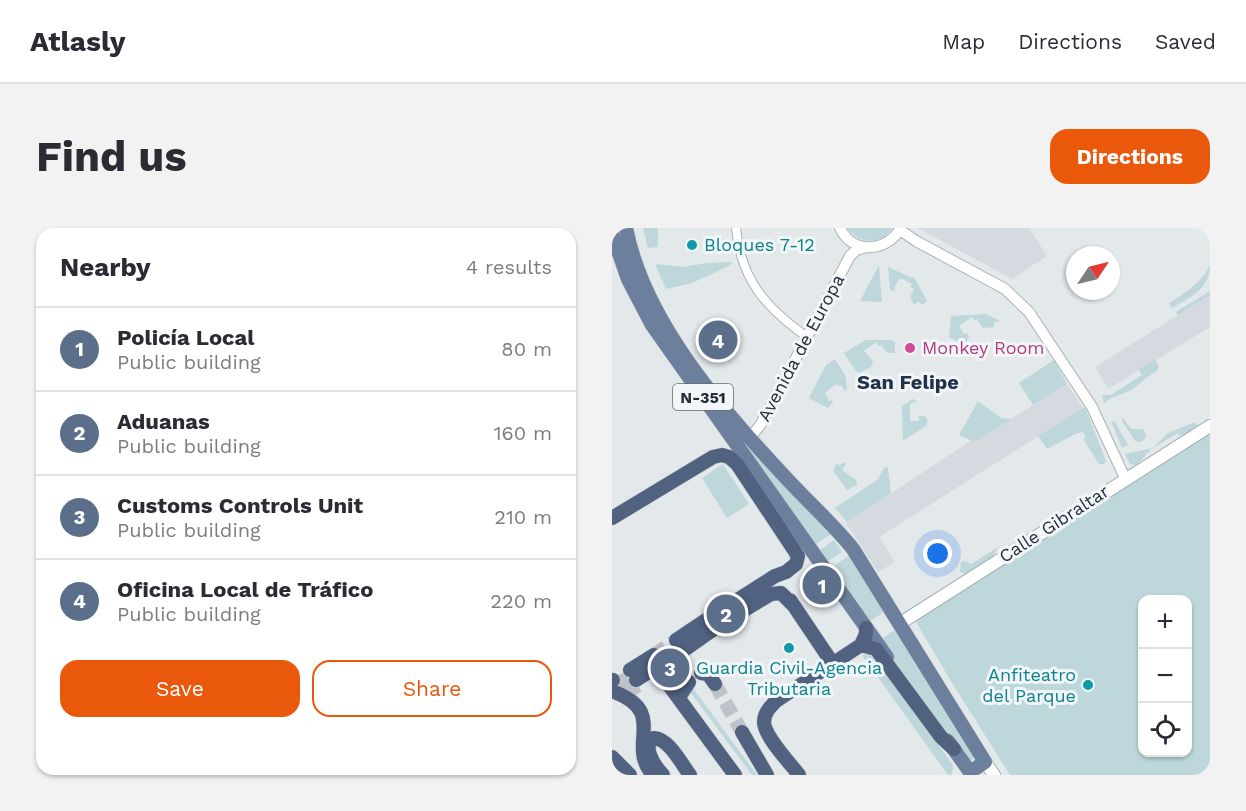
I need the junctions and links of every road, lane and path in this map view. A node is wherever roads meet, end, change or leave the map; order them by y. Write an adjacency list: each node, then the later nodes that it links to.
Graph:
1 (626, 228): 12 (main road, N-351)
2 (736, 228): 10 (street)
3 (840, 228): 6 (street)
4 (900, 229): 8 (street, Avenida de Europa); 13 (street)
5 (612, 233): 7 (main road, N-351)
6 (848, 240): 8 (street); 9 (street, Avenida de Europa)
7 (615, 245): 18 (main road, N-351)
8 (864, 248): 9 (street, Avenida de Europa)
9 (850, 256): 10 (street, Avenida de Europa)
10 (807, 337): 12 (street, Avenida de Europa)
11 (1210, 426): 13 (main road, Calle Gibraltar)
12 (750, 438): 17 (main road, N-351)
13 (1125, 478): 17 (main road, Calle Gibraltar)
14 (612, 518): 15 (highway)
15 (782, 577): 16 (highway); 16 (highway)
16 (795, 607): 21 (highway)
17 (899, 624): 28 (main road)
18 (866, 628): 19 (highway); 26 (main road)
19 (861, 645): 21 (highway); 26 (highway)
20 (656, 664): 20 (highway); 24 (highway)
21 (833, 664): 36 (highway)
22 (715, 684): 24 (highway)
23 (617, 688): 31 (highway)
24 (679, 697): 34 (highway)
25 (742, 732): 35 (highway)
26 (954, 749): 29 (main road)
27 (612, 758): 30 (highway)
28 (985, 762): 29 (main road); 37 (main road)
29 (971, 774)
30 (630, 775)
31 (653, 775)
32 (663, 775): 33 (highway)
33 (690, 775)
34 (735, 775)
35 (767, 775)
36 (799, 775)
37 (994, 775)

